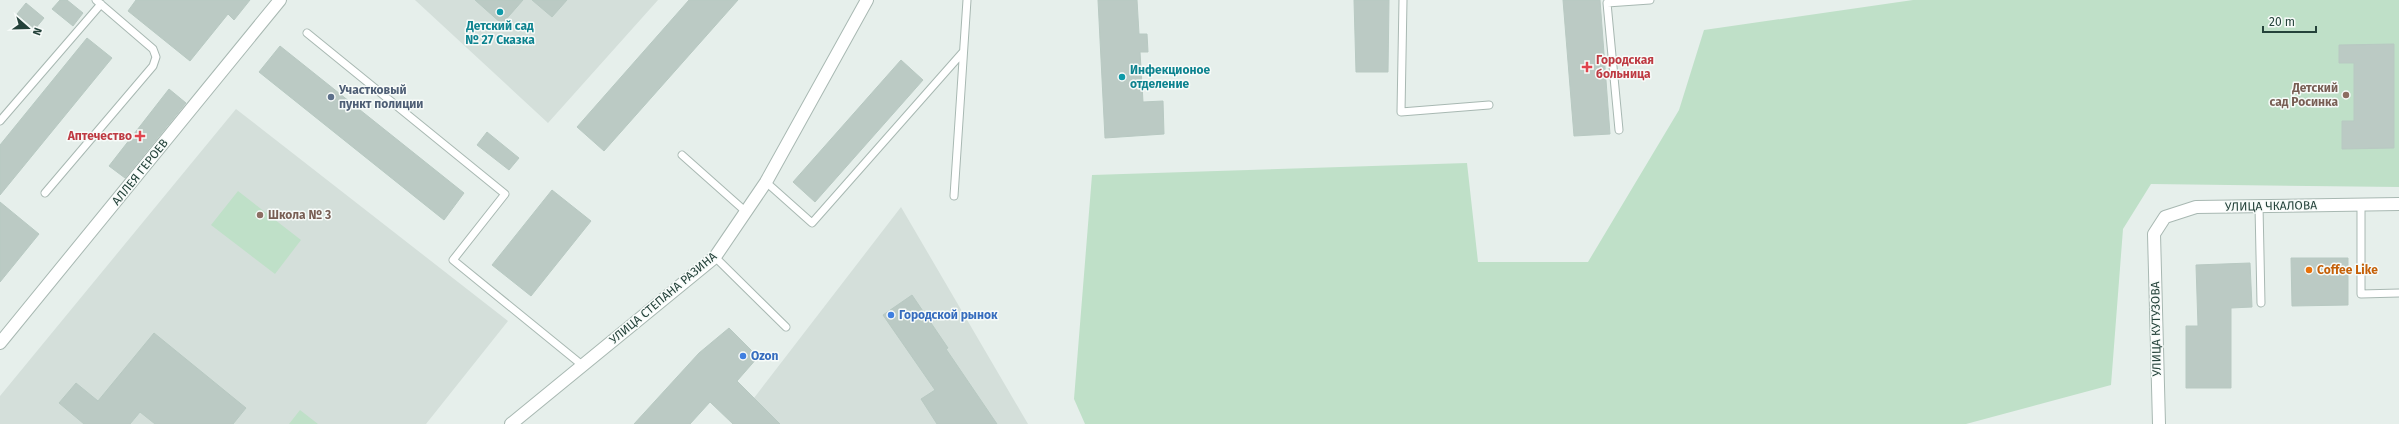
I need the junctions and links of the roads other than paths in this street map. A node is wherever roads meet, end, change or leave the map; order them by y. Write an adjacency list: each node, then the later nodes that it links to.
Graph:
1 (280, 0): 25 (street, АЛЛЕЯ ГЕРОЕВ)
2 (867, 0): 13 (street, УЛИЦА СТЕПАНА РАЗИНА)
3 (967, 0): 8 (lane)
4 (1403, 0): 9 (lane)
5 (1650, 0): 11 (lane)
6 (99, 2): 10 (lane); 14 (lane)
7 (307, 33): 26 (lane)
8 (963, 52): 13 (lane); 15 (lane)
9 (1489, 104)
10 (0, 121)
11 (1619, 130)
12 (682, 155): 19 (lane)
13 (766, 182): 19 (street, УЛИЦА СТЕПАНА РАЗИНА)
14 (45, 193)
15 (954, 196)
16 (2399, 204): 17 (street, УЛИЦА ЧКАЛОВА)
17 (2361, 205): 18 (street, УЛИЦА ЧКАЛОВА); 22 (lane)
18 (2259, 206): 20 (street, УЛИЦА ЧКАЛОВА); 23 (lane)
19 (745, 211): 21 (street, УЛИЦА СТЕПАНА РАЗИНА)
20 (2154, 234): 28 (street, УЛИЦА КУТУЗОВА)
21 (716, 257): 24 (lane); 26 (street, УЛИЦА СТЕПАНА РАЗИНА)
22 (2399, 293)
23 (2261, 303)
24 (786, 327)
25 (0, 343)
26 (582, 365): 27 (street, УЛИЦА СТЕПАНА РАЗИНА)
27 (510, 424)
28 (2159, 424)

